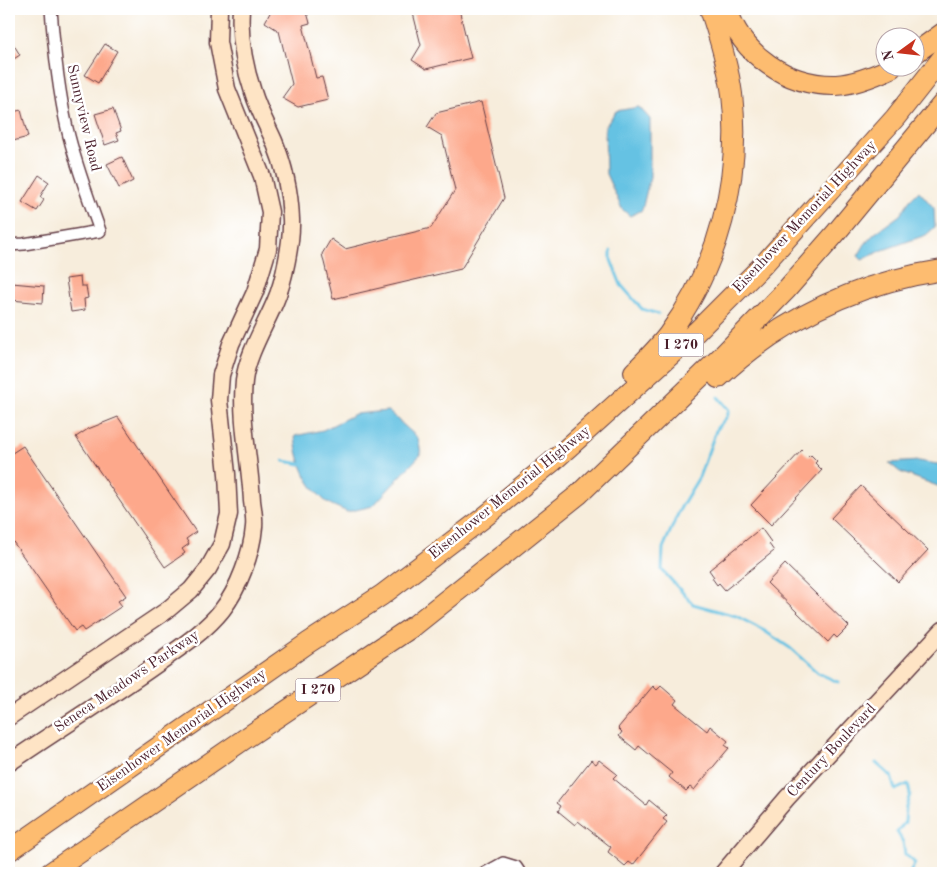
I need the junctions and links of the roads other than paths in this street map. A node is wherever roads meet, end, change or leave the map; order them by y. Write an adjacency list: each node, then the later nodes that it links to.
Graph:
1 (50, 9): 11 (street, Sunnyview Road)
2 (219, 9): 16 (street)
3 (242, 9): 17 (street, Seneca Meadows Parkway)
4 (710, 9): 14 (highway)
5 (727, 9): 9 (highway)
6 (943, 33): 7 (highway)
7 (924, 47)
8 (943, 57): 14 (highway, Eisenhower Memorial Highway / I 270)
9 (874, 74)
10 (943, 103): 13 (highway, Eisenhower Memorial Highway / I 270)
11 (9, 244)
12 (943, 270): 13 (highway)
13 (578, 495): 19 (highway, Eisenhower Memorial Highway / I 270)
14 (382, 595): 18 (highway, Eisenhower Memorial Highway / I 270)
15 (943, 630): 22 (street, Century Boulevard)
16 (9, 717)
17 (9, 763)
18 (9, 851)
19 (50, 873)
20 (484, 873): 21 (street)
21 (520, 873)
22 (723, 873)

